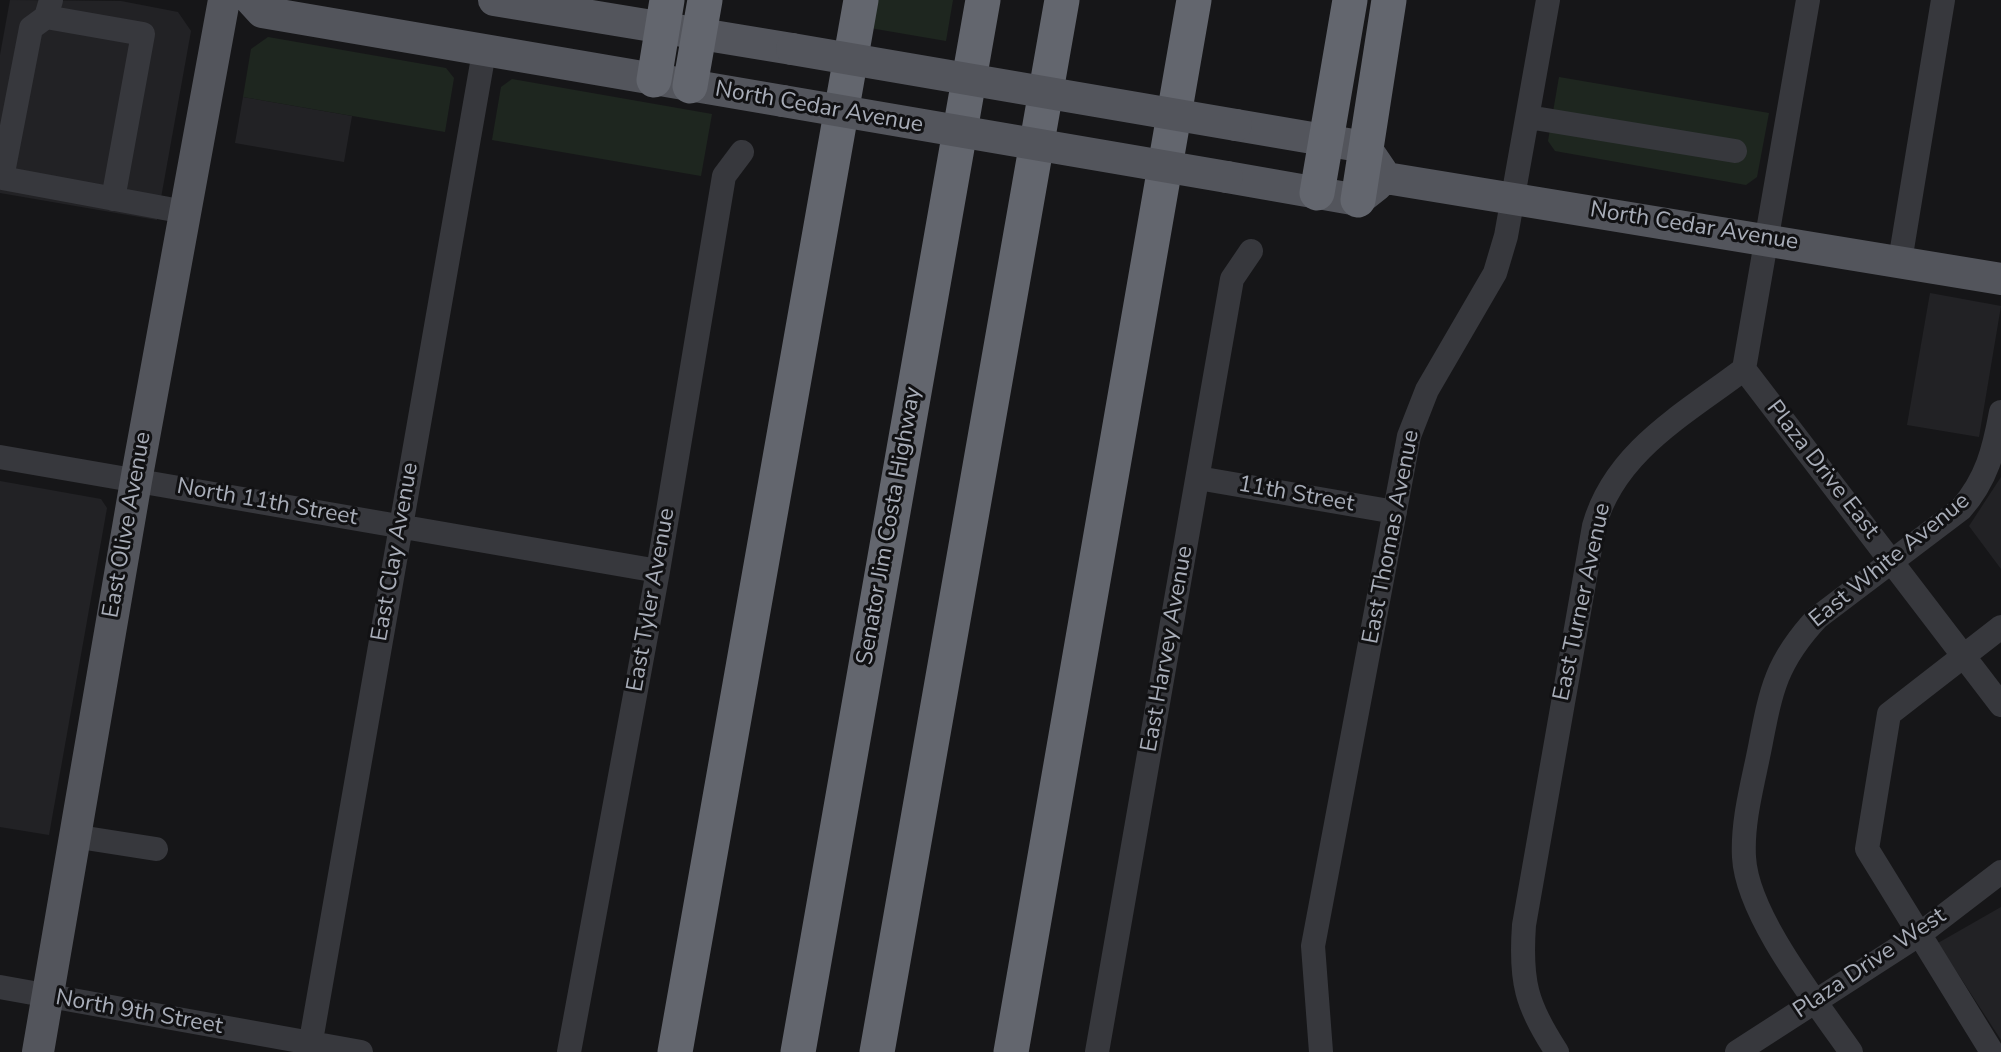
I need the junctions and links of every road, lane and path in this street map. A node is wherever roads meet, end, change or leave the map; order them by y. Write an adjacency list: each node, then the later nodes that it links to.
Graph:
1 (224, 0): 34 (main road, East Olive Avenue)
2 (251, 0): 19 (main road, North Cedar Avenue)
3 (494, 0): 17 (main road)
4 (705, 0): 18 (highway)
5 (861, 0): 50 (highway)
6 (974, 0): 27 (highway)
7 (983, 0): 27 (highway, Senator Jim Costa Highway)
8 (1062, 0): 29 (highway)
9 (1079, 0): 29 (highway)
10 (1194, 0): 57 (highway)
11 (1350, 0): 23 (highway)
12 (1389, 0): 24 (highway)
13 (1548, 0): 22 (street, East Thomas Avenue)
14 (1808, 0): 35 (street)
15 (1942, 0): 37 (street)
16 (49, 8): 31 (street); 31 (street)
17 (665, 14): 18 (main road); 20 (highway)
18 (699, 34): 21 (highway); 23 (main road, bridge)
19 (484, 51): 20 (main road, North Cedar Avenue); 45 (street, East Clay Avenue)
20 (653, 80): 21 (main road, North Cedar Avenue)
21 (690, 86): 30 (main road, North Cedar Avenue, bridge)
22 (1528, 117): 25 (street); 32 (street, East Thomas Avenue)
23 (1326, 140): 24 (main road); 30 (highway)
24 (1365, 147): 28 (main road); 33 (highway)
25 (1735, 151)
26 (742, 152): 47 (street, East Tyler Avenue)
27 (954, 168): 51 (highway, Senator Jim Costa Highway)
28 (1386, 178): 32 (main road, North Cedar Avenue); 33 (main road)
29 (1030, 186): 62 (highway)
30 (1317, 193): 33 (main road, North Cedar Avenue)
31 (113, 199): 34 (street)
32 (1513, 199): 35 (main road, North Cedar Avenue); 44 (street, East Thomas Avenue)
33 (1358, 200)
34 (186, 212): 43 (main road, East Olive Avenue)
35 (1768, 238): 37 (main road, North Cedar Avenue); 39 (street)
36 (1251, 251): 42 (street, East Harvey Avenue)
37 (1900, 261): 38 (main road, North Cedar Avenue)
38 (2001, 279)
39 (1744, 369): 46 (street, Plaza Drive East); 74 (street, East Turner Avenue)
40 (2001, 412): 46 (street, East White Avenue)
41 (0, 457): 43 (street, North 11th Street)
42 (1198, 478): 44 (street, 11th Street); 72 (street, East Harvey Avenue)
43 (136, 481): 45 (street, North 11th Street); 53 (main road, East Olive Avenue)
44 (1395, 512): 73 (street, East Thomas Avenue)
45 (401, 527): 47 (street, North 11th Street); 61 (street, East Clay Avenue)
46 (1893, 562): 49 (street, Plaza Drive East); 60 (street, East White Avenue)
47 (658, 571): 65 (street, East Tyler Avenue)
48 (2001, 627): 49 (street)
49 (1964, 656): 52 (street, Plaza Drive East); 56 (street)
50 (744, 661): 66 (highway); 67 (highway)
51 (863, 682): 68 (highway); 69 (highway, Senator Jim Costa Highway)
52 (2001, 705)
53 (73, 836): 54 (street); 59 (main road, East Olive Avenue)
54 (156, 849)
55 (2001, 872): 56 (street, Plaza Drive West)
56 (1920, 934): 60 (street, Plaza Drive West); 77 (street)
57 (1027, 965): 70 (highway); 71 (highway)
58 (0, 987): 59 (street, North 9th Street)
59 (49, 997): 61 (street, North 9th Street); 63 (main road, East Olive Avenue)
60 (1815, 1000): 75 (street, Plaza Drive West); 76 (street, East White Avenue)
61 (310, 1048): 64 (street, North 9th Street)
62 (878, 1048)
63 (38, 1052)
64 (361, 1052)
65 (569, 1052)
66 (655, 1052)
67 (675, 1052)
68 (778, 1052)
69 (798, 1052)
70 (1011, 1052)
71 (1021, 1052)
72 (1097, 1052)
73 (1321, 1052)
74 (1557, 1052)
75 (1737, 1052)
76 (1851, 1052)
77 (1993, 1052)

